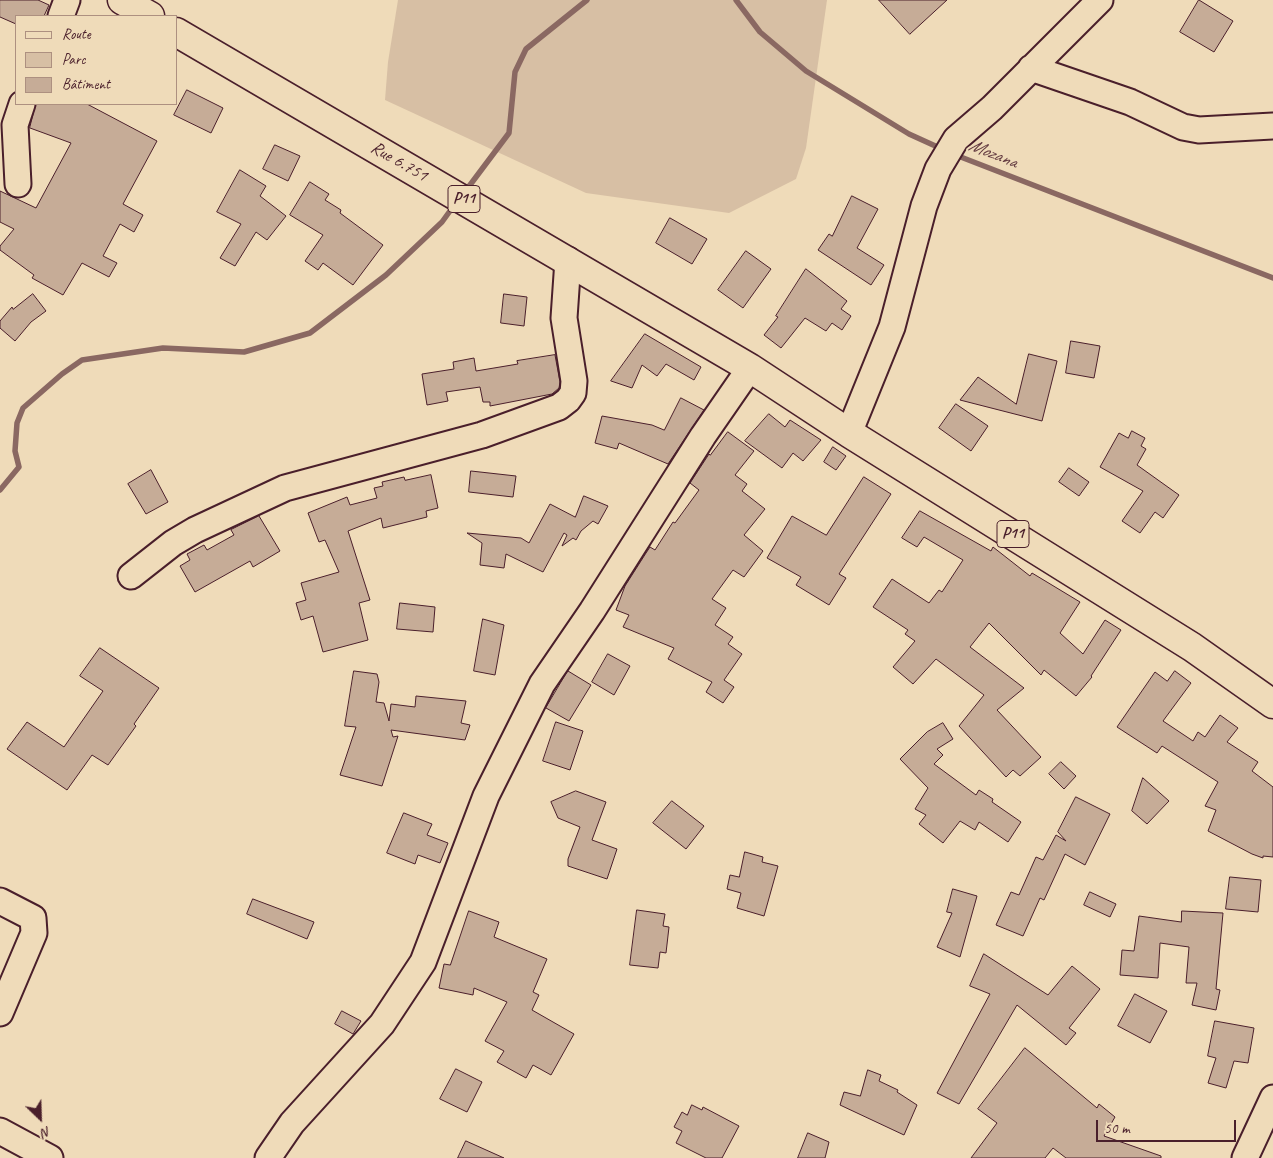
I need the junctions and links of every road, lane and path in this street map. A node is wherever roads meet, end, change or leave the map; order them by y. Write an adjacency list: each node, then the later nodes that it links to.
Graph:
1 (67, 0): 4 (street)
2 (122, 0): 5 (main road)
3 (1100, 0): 7 (street)
4 (61, 15)
5 (148, 15)
6 (178, 33): 11 (main road, Rue 6.751 / P11)
7 (1031, 68): 9 (street); 13 (street)
8 (22, 105): 10 (street)
9 (1273, 126)
10 (18, 184)
11 (568, 260): 12 (main road, Rue 6.751 / P11); 14 (street)
12 (750, 368): 13 (main road, P11); 21 (street)
13 (849, 433): 15 (main road, P11)
14 (131, 576)
15 (1273, 704)
16 (0, 901): 17 (street)
17 (0, 1013)
18 (1273, 1098): 22 (street)
19 (0, 1131): 20 (street)
20 (50, 1158)
21 (268, 1158)
22 (1245, 1158)

